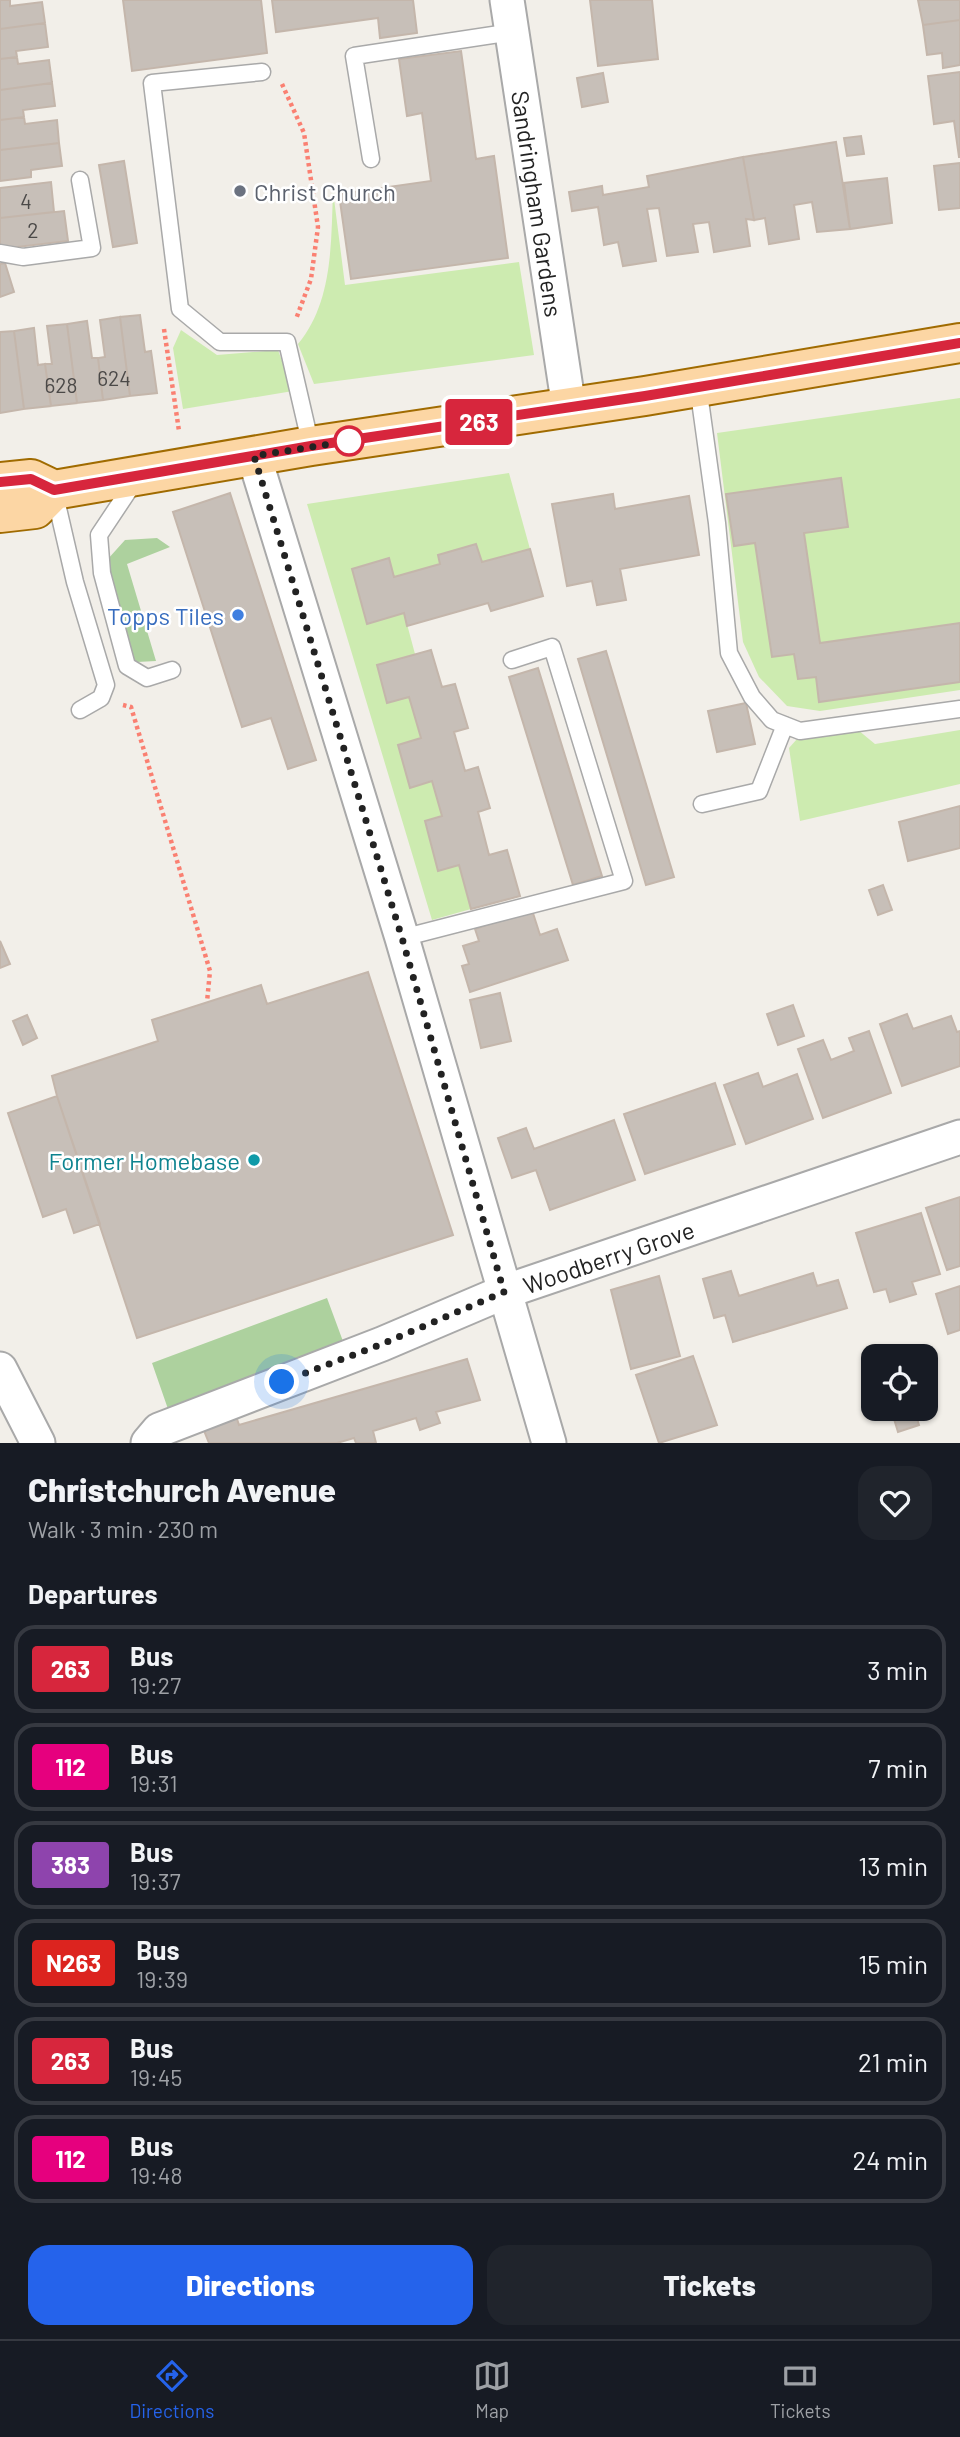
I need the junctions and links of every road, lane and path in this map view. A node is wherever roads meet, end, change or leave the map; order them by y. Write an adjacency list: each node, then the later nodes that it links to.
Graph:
1 (510, 16): 3 (lane); 10 (street, Sandringham Gardens)
2 (262, 72): 6 (lane); 7 (path)
3 (370, 159)
4 (80, 180): 5 (lane)
5 (0, 254)
6 (180, 309): 7 (lane); 13 (path)
7 (287, 342): 11 (lane)
8 (960, 343): 9 (main road)
9 (698, 386): 10 (main road); 23 (lane)
10 (569, 408): 11 (main road)
11 (311, 446): 12 (main road)
12 (254, 456): 13 (main road); 25 (street)
13 (184, 467): 14 (main road)
14 (138, 476): 16 (main road); 19 (lane)
15 (0, 482): 16 (main road)
16 (54, 490): 17 (main road); 20 (lane)
17 (0, 513)
18 (512, 660): 25 (lane)
19 (172, 670)
20 (101, 698): 22 (lane); 26 (path)
21 (960, 709): 23 (lane)
22 (80, 710)
23 (785, 725): 24 (lane)
24 (702, 804)
25 (402, 938): 28 (street)
26 (207, 1002)
27 (960, 1137): 28 (street, Woodberry Grove)
28 (504, 1292): 31 (street, Woodberry Grove); 32 (street)
29 (0, 1369): 30 (street)
30 (38, 1443)
31 (148, 1443)
32 (549, 1443)

